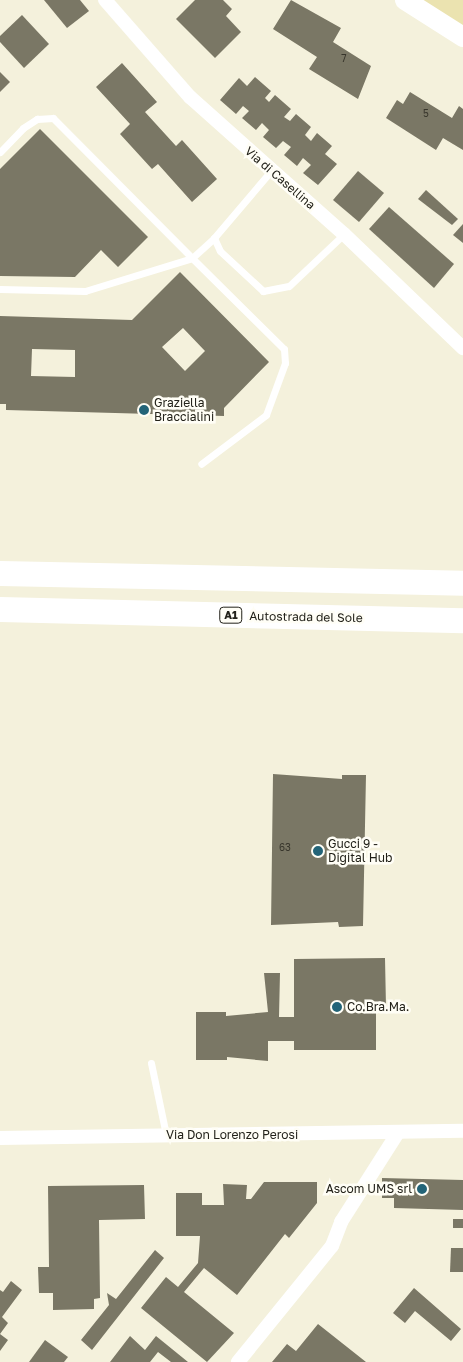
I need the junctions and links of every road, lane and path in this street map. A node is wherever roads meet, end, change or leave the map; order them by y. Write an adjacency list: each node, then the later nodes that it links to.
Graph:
1 (105, 0): 5 (street, Via di Casellina)
2 (406, 0): 3 (street)
3 (463, 37)
4 (0, 152): 8 (lane)
5 (270, 172): 6 (street, Via di Casellina); 7 (lane)
6 (344, 234): 7 (lane); 10 (street, Via di Casellina)
7 (214, 238): 8 (lane)
8 (192, 258): 9 (lane); 11 (lane)
9 (0, 289)
10 (463, 348)
11 (200, 464)
12 (0, 573): 13 (highway)
13 (463, 583)
14 (0, 609): 15 (highway, Autostrada del Sole / A1)
15 (463, 620)
16 (151, 1063): 19 (lane)
17 (463, 1131): 18 (street, Via Don Lorenzo Perosi)
18 (397, 1134): 19 (street, Via Don Lorenzo Perosi); 21 (street)
19 (166, 1135): 20 (street, Via Don Lorenzo Perosi)
20 (0, 1138)
21 (238, 1362)

